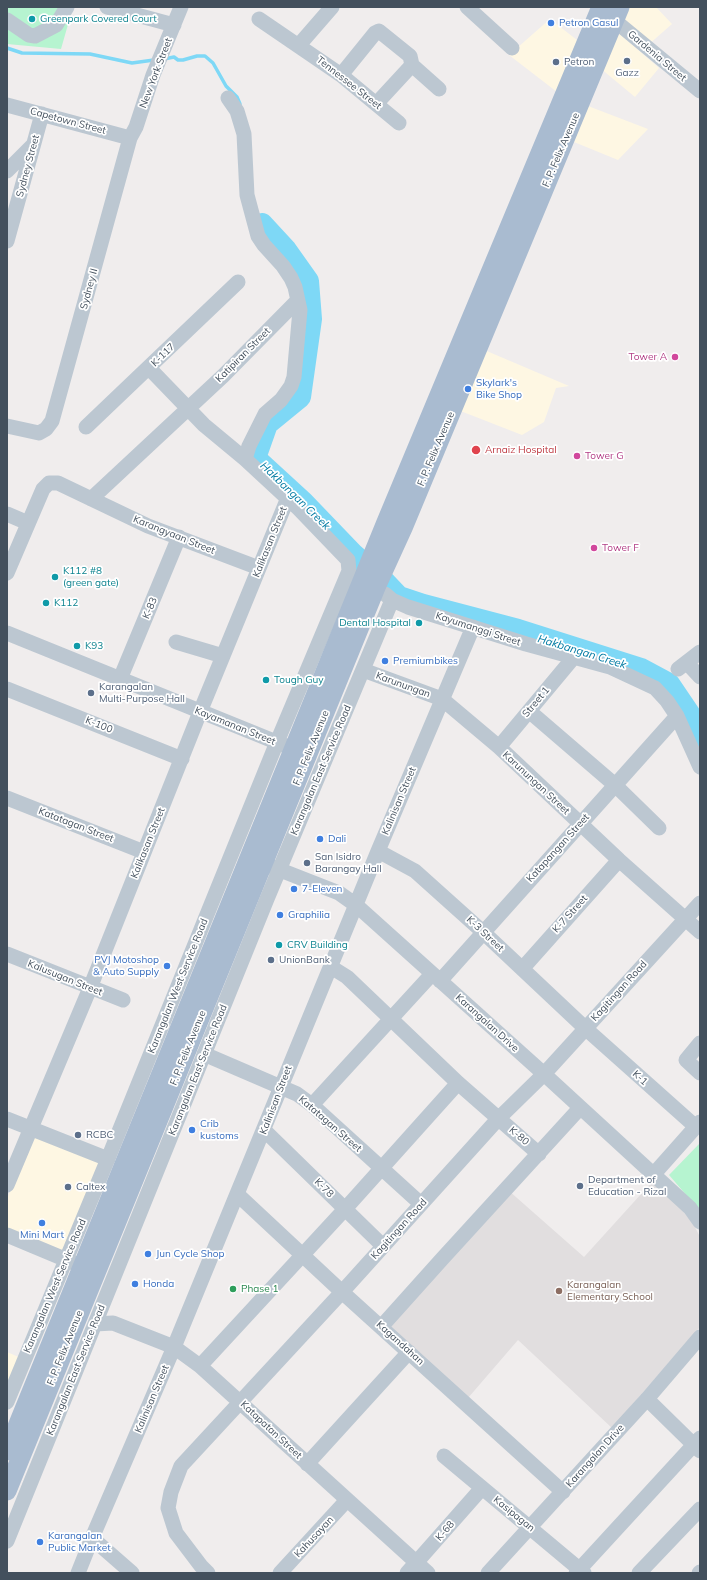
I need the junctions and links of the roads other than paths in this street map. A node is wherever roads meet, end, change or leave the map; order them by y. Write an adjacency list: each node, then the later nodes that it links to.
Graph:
1 (67, 7): 8 (street)
2 (107, 7): 9 (street)
3 (181, 7): 9 (street, New York Street)
4 (332, 7): 10 (street)
5 (467, 7): 11 (street)
6 (605, 11): 15 (street, Gardenia Street); 39 (main road, F. P. Felix Avenue)
7 (259, 19): 10 (street, Tennessee Street)
8 (7, 20)
9 (174, 25): 21 (street, New York Street)
10 (299, 45): 13 (street, Tennessee Street)
11 (512, 48)
12 (412, 65): 13 (street); 14 (street); 17 (street)
13 (341, 75): 17 (street, Tennessee Street)
14 (439, 89)
15 (700, 91)
16 (228, 98): 26 (street)
17 (376, 104): 20 (street, Tennessee Street)
18 (7, 105): 19 (street, Capetown Street)
19 (42, 114): 21 (street, Capetown Street); 22 (street, Sydney Street)
20 (399, 123)
21 (130, 138): 29 (street, Sydney II)
22 (34, 145): 23 (street); 24 (street, Sydney Street)
23 (7, 171)
24 (7, 241)
25 (238, 282): 27 (street, K-117)
26 (298, 300): 28 (street, Katipiran Street); 31 (street)
27 (149, 368): 28 (street); 30 (street, K-117)
28 (187, 409): 31 (street); 32 (street, Katipiran Street)
29 (7, 426)
30 (86, 427)
31 (245, 459): 33 (street)
32 (90, 499): 35 (street, Karangyaan Street); 36 (street, Karangyaan Street)
33 (287, 500): 37 (street, Kalikasan Street); 39 (street)
34 (7, 514): 35 (street)
35 (28, 523): 38 (street)
36 (179, 537): 37 (street, Karangyaan Street); 49 (street, K-83)
37 (259, 568): 45 (street, Kalikasan Street)
38 (7, 573)
39 (366, 579): 40 (street, Kayumanggi Street); 56 (main road, F. P. Felix Avenue)
40 (392, 600): 41 (street, Kayumanggi Street); 47 (street, Karangalan East Service Road)
41 (473, 627): 46 (street, Kayumanggi Street); 51 (street, Kalinisan Street)
42 (7, 633): 49 (street, Kayamanan Street)
43 (176, 642): 45 (street)
44 (700, 652): 48 (street)
45 (223, 656): 53 (street, Kalikasan Street)
46 (574, 658): 52 (street, Street 1); 54 (street, Kayumanggi Street)
47 (363, 670): 51 (street, Karunungan); 66 (street, Karangalan East Service Road)
48 (700, 677)
49 (120, 679): 53 (street, Kayamanan Street)
50 (11, 691): 57 (street, K-100)
51 (442, 699): 55 (street, Karunungan Street); 63 (street, Kalinisan Street)
52 (529, 711): 55 (street, Street 1); 59 (street)
53 (200, 712): 56 (street, Kayamanan Street); 57 (street, Kalikasan Street)
54 (678, 716): 58 (street, Kayumanggi Street); 59 (street, Katapangan Street)
55 (499, 748): 61 (street, Karunungan Street)
56 (293, 749): 66 (main road, F. P. Felix Avenue); 94 (street, Karangalan West Service Road)
57 (182, 759): 64 (street, Kalikasan Street)
58 (700, 767)
59 (614, 785): 61 (street, Katapangan Street); 62 (street)
60 (7, 798): 64 (street, Katatagan Street)
61 (580, 824): 65 (street, Karunungan Street); 70 (street, Katapangan Street)
62 (659, 828)
63 (378, 851): 68 (street, Kalinisan Street); 70 (street, K-3 Street)
64 (144, 852): 76 (street, Kalikasan Street)
65 (619, 860): 69 (street, Karunungan Street); 74 (street, K-7 Street)
66 (265, 863): 68 (street, Karangalan Drive); 81 (street, Karangalan East Service Road); 105 (main road, F. P. Felix Avenue)
67 (700, 903): 69 (street, Kagitingan Road)
68 (356, 905): 73 (street, Kalinisan Street); 75 (street, Karangalan Drive)
69 (685, 919): 71 (street, Karunungan Street); 79 (street, Kagitingan Road)
70 (483, 932): 74 (street, K-3 Street); 75 (street, Katapangan Street)
71 (700, 932)
72 (7, 954): 76 (street, Kalusugan Street)
73 (331, 967): 78 (street, K-80); 85 (street, Kalinisan Street)
74 (522, 968): 79 (street, K-3 Street)
75 (436, 977): 78 (street, Katapangan Street); 83 (street, Karangalan Drive)
76 (90, 988): 77 (street, Kalusugan Street); 91 (street, Kalikasan Street)
77 (123, 1000)
78 (391, 1019): 84 (street, K-80); 86 (street, Katapangan Street)
79 (585, 1028): 83 (street, Kagitingan Road); 90 (street, K-1)
80 (700, 1043): 82 (street)
81 (204, 1054): 85 (street, Katatagan Street); 105 (street, Karangalan East Service Road)
82 (700, 1073)
83 (544, 1074): 87 (street, Karangalan Drive); 89 (street, Kagitingan Road)
84 (458, 1083): 89 (street, K-80); 95 (street)
85 (280, 1087): 86 (street, Katatagan Street); 92 (street, Kalinisan Street)
86 (312, 1105): 95 (street, Katatagan Street)
87 (580, 1108): 93 (street); 96 (street, Karangalan Drive)
88 (7, 1119): 91 (street)
89 (498, 1119): 93 (street, K-80); 99 (street, Kagitingan Road)
90 (698, 1125): 96 (street)
91 (30, 1129): 94 (street); 97 (street, Kalikasan Street)
92 (264, 1130): 98 (street, Kalinisan Street); 100 (street, K-78)
93 (539, 1154): 108 (street)
94 (108, 1159): 105 (street, Karangalan West Service Road)
95 (381, 1169): 99 (street, Katatagan Street); 100 (street)
96 (653, 1175): 101 (street, Karangalan Drive)
97 (7, 1185)
98 (237, 1194): 104 (street, Kagandahan); 110 (street, Kalinisan Street)
99 (421, 1204): 103 (street, Kagitingan Road)
100 (345, 1209): 103 (street, K-78); 104 (street)
101 (700, 1222)
102 (7, 1235): 105 (street)
103 (383, 1246): 106 (street, Kagitingan Road)
104 (303, 1256): 106 (street, Kagandahan); 112 (street)
105 (90, 1267): 107 (street, Karangalan East Service Road); 115 (street, Karangalan West Service Road); 117 (main road, F. P. Felix Avenue); 121 (main road, F. P. Felix Avenue)
106 (342, 1292): 108 (street, Kagandahan); 114 (street, Kagitingan Road)
107 (95, 1324): 110 (street, Katapatan Street); 127 (street, Karangalan East Service Road)
108 (382, 1327): 111 (street, Kagandahan)
109 (700, 1337): 113 (street, Karangalan Drive)
110 (174, 1347): 112 (street, Katapatan Street); 126 (street, Kalinisan Street)
111 (410, 1352): 119 (street); 122 (street, Kagandahan)
112 (200, 1366): 114 (street, Katapatan Street)
113 (647, 1399): 116 (street); 122 (street, Karangalan Drive)
114 (240, 1401): 119 (street, Katapatan Street); 132 (street, Kagitingan Road)
115 (7, 1402)
116 (698, 1445): 129 (street)
117 (7, 1452)
118 (444, 1456): 120 (street, Kasipagan)
119 (308, 1464): 123 (street, Katapatan Street)
120 (482, 1488): 125 (street, Kasipagan); 128 (street, K-68)
121 (7, 1491)
122 (563, 1492): 125 (street, Karangalan Drive)
123 (347, 1500): 128 (street, Katapatan Street); 133 (street, Kahusayan)
124 (700, 1509): 135 (street)
125 (531, 1528): 129 (street, Kasipagan); 134 (street, Karangalan Drive)
126 (92, 1538): 130 (street, Kalinisan Street); 131 (street)
127 (7, 1541)
128 (417, 1570)
129 (580, 1572)
130 (78, 1573)
131 (132, 1573)
132 (208, 1573)
133 (280, 1573)
134 (488, 1573)
135 (639, 1573)

